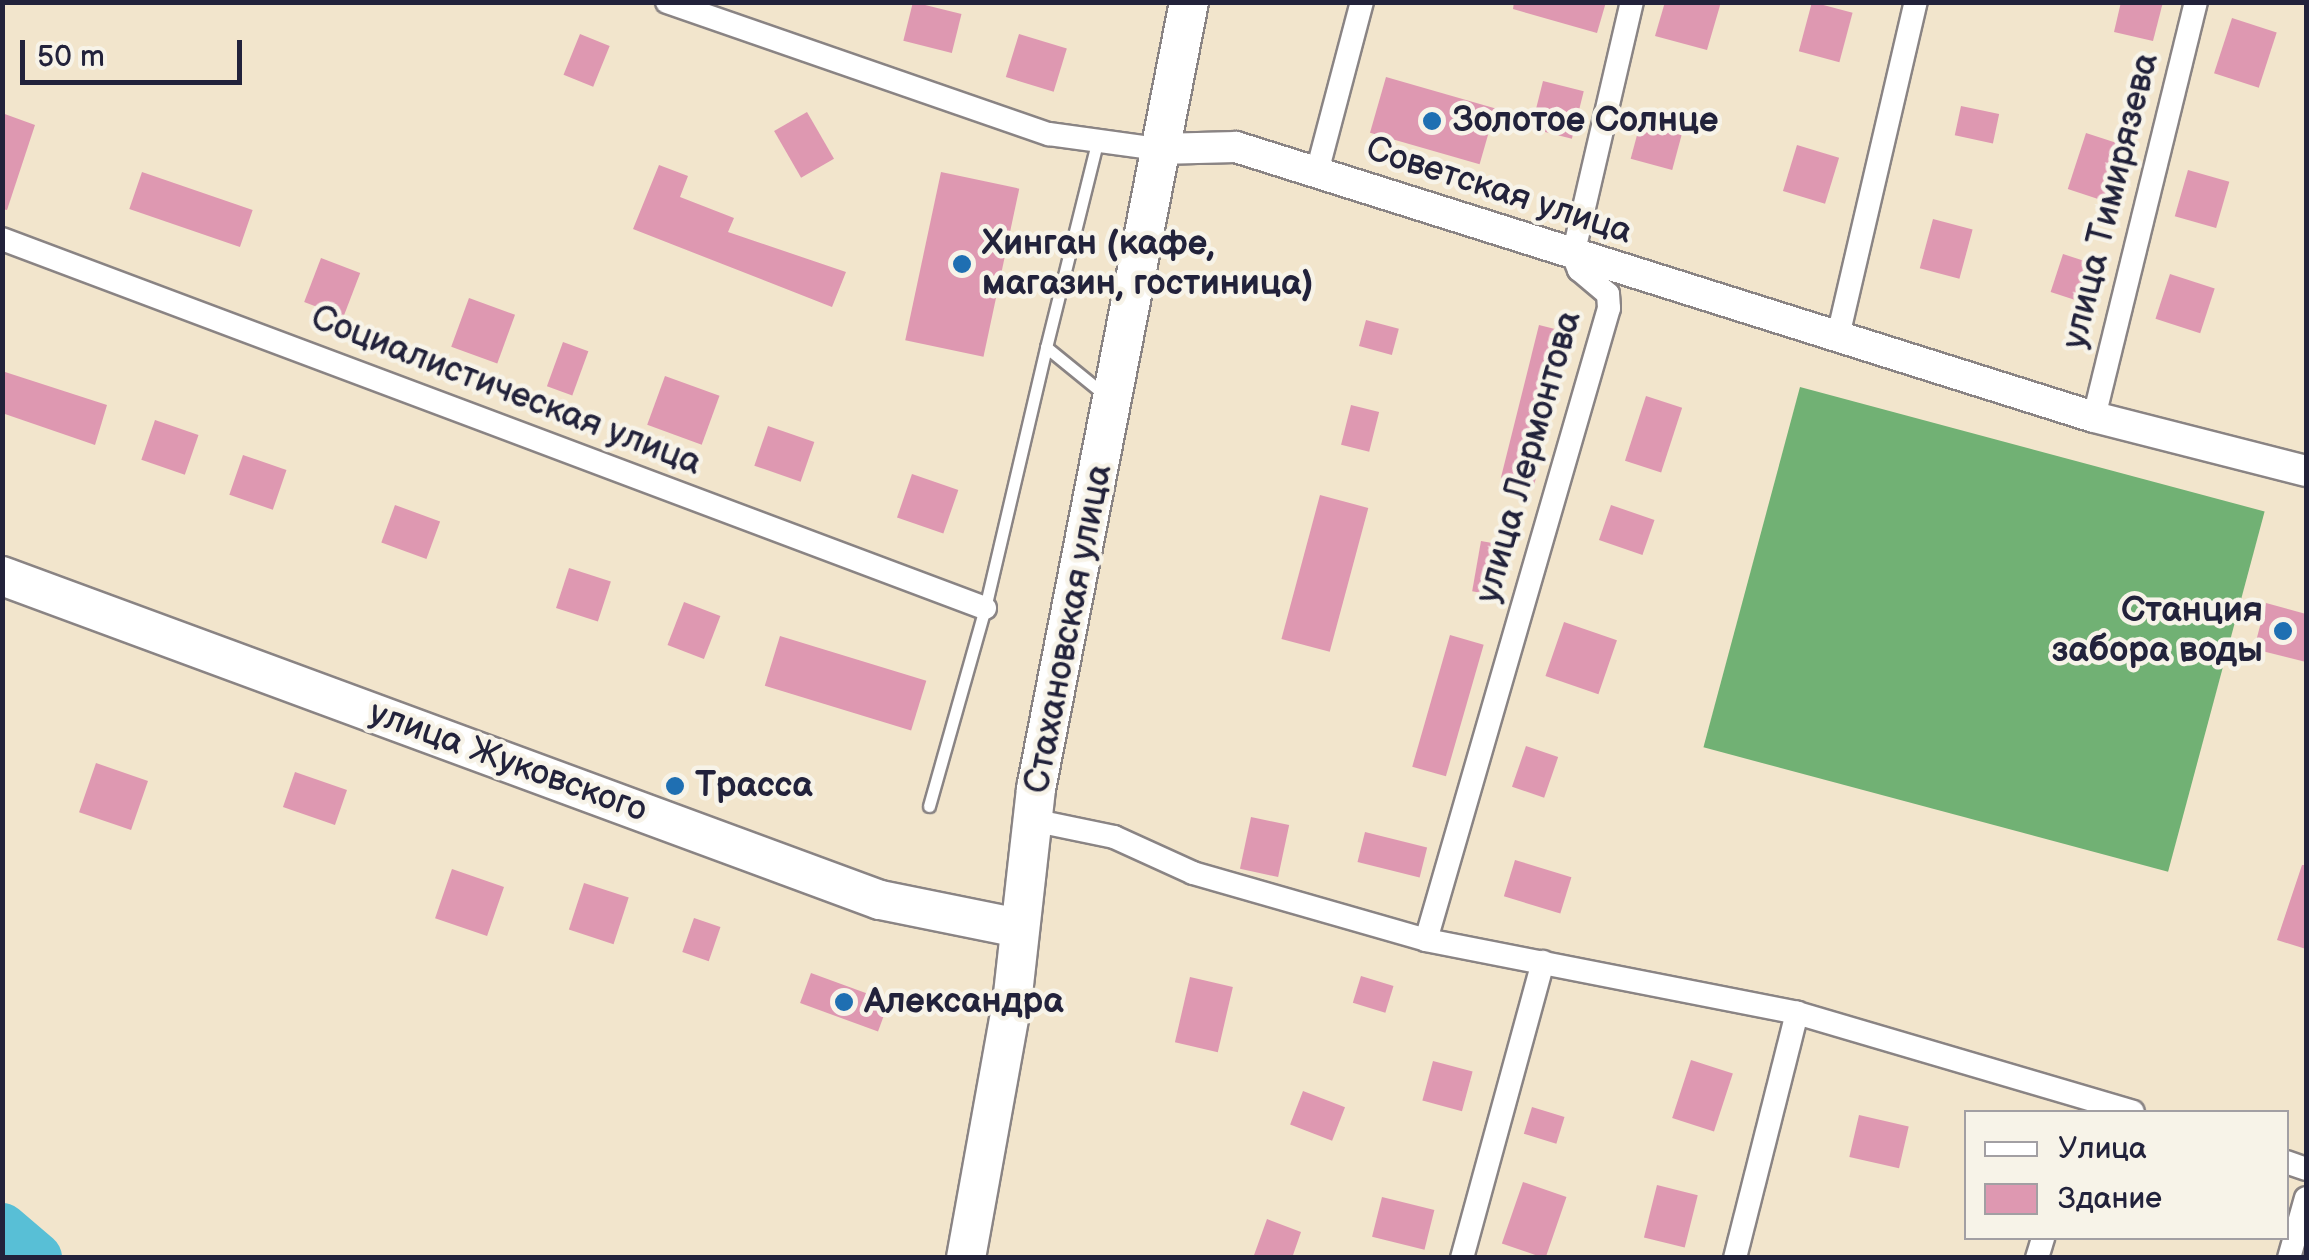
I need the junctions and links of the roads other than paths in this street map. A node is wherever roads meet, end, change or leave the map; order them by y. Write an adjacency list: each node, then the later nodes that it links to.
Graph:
1 (667, 2): 7 (street, Советская улица)
2 (1189, 2): 8 (main road, Стахановская улица)
3 (1362, 2): 9 (street)
4 (1632, 2): 11 (street)
5 (1916, 2): 12 (street)
6 (2196, 2): 15 (street, улица Тимирязева)
7 (1097, 143): 8 (street, Советская улица); 13 (lane)
8 (1159, 149): 9 (street, Советская улица); 14 (main road, Стахановская улица)
9 (1317, 172): 11 (street, Советская улица)
10 (2, 239): 18 (street, Социалистическая улица)
11 (1572, 255): 12 (street, Советская улица); 22 (street, улица Лермонтова)
12 (1838, 336): 15 (street, Советская улица)
13 (1046, 347): 14 (lane); 18 (lane)
14 (1113, 400): 20 (main road, Стахановская улица)
15 (2094, 417): 16 (street, Советская улица)
16 (2306, 471)
17 (2, 576): 21 (main road, улица Жуковского)
18 (985, 608): 19 (lane)
19 (929, 806)
20 (1032, 820): 21 (main road, Стахановская улица); 22 (street)
21 (1019, 928): 28 (main road, Стахановская улица)
22 (1426, 940): 23 (street)
23 (1543, 962): 24 (street); 29 (street)
24 (1796, 1013): 25 (street); 30 (street)
25 (2084, 1105): 26 (street)
26 (2119, 1110)
27 (2306, 1198): 31 (street)
28 (966, 1258)
29 (1462, 1258)
30 (1736, 1258)
31 (2289, 1258)

